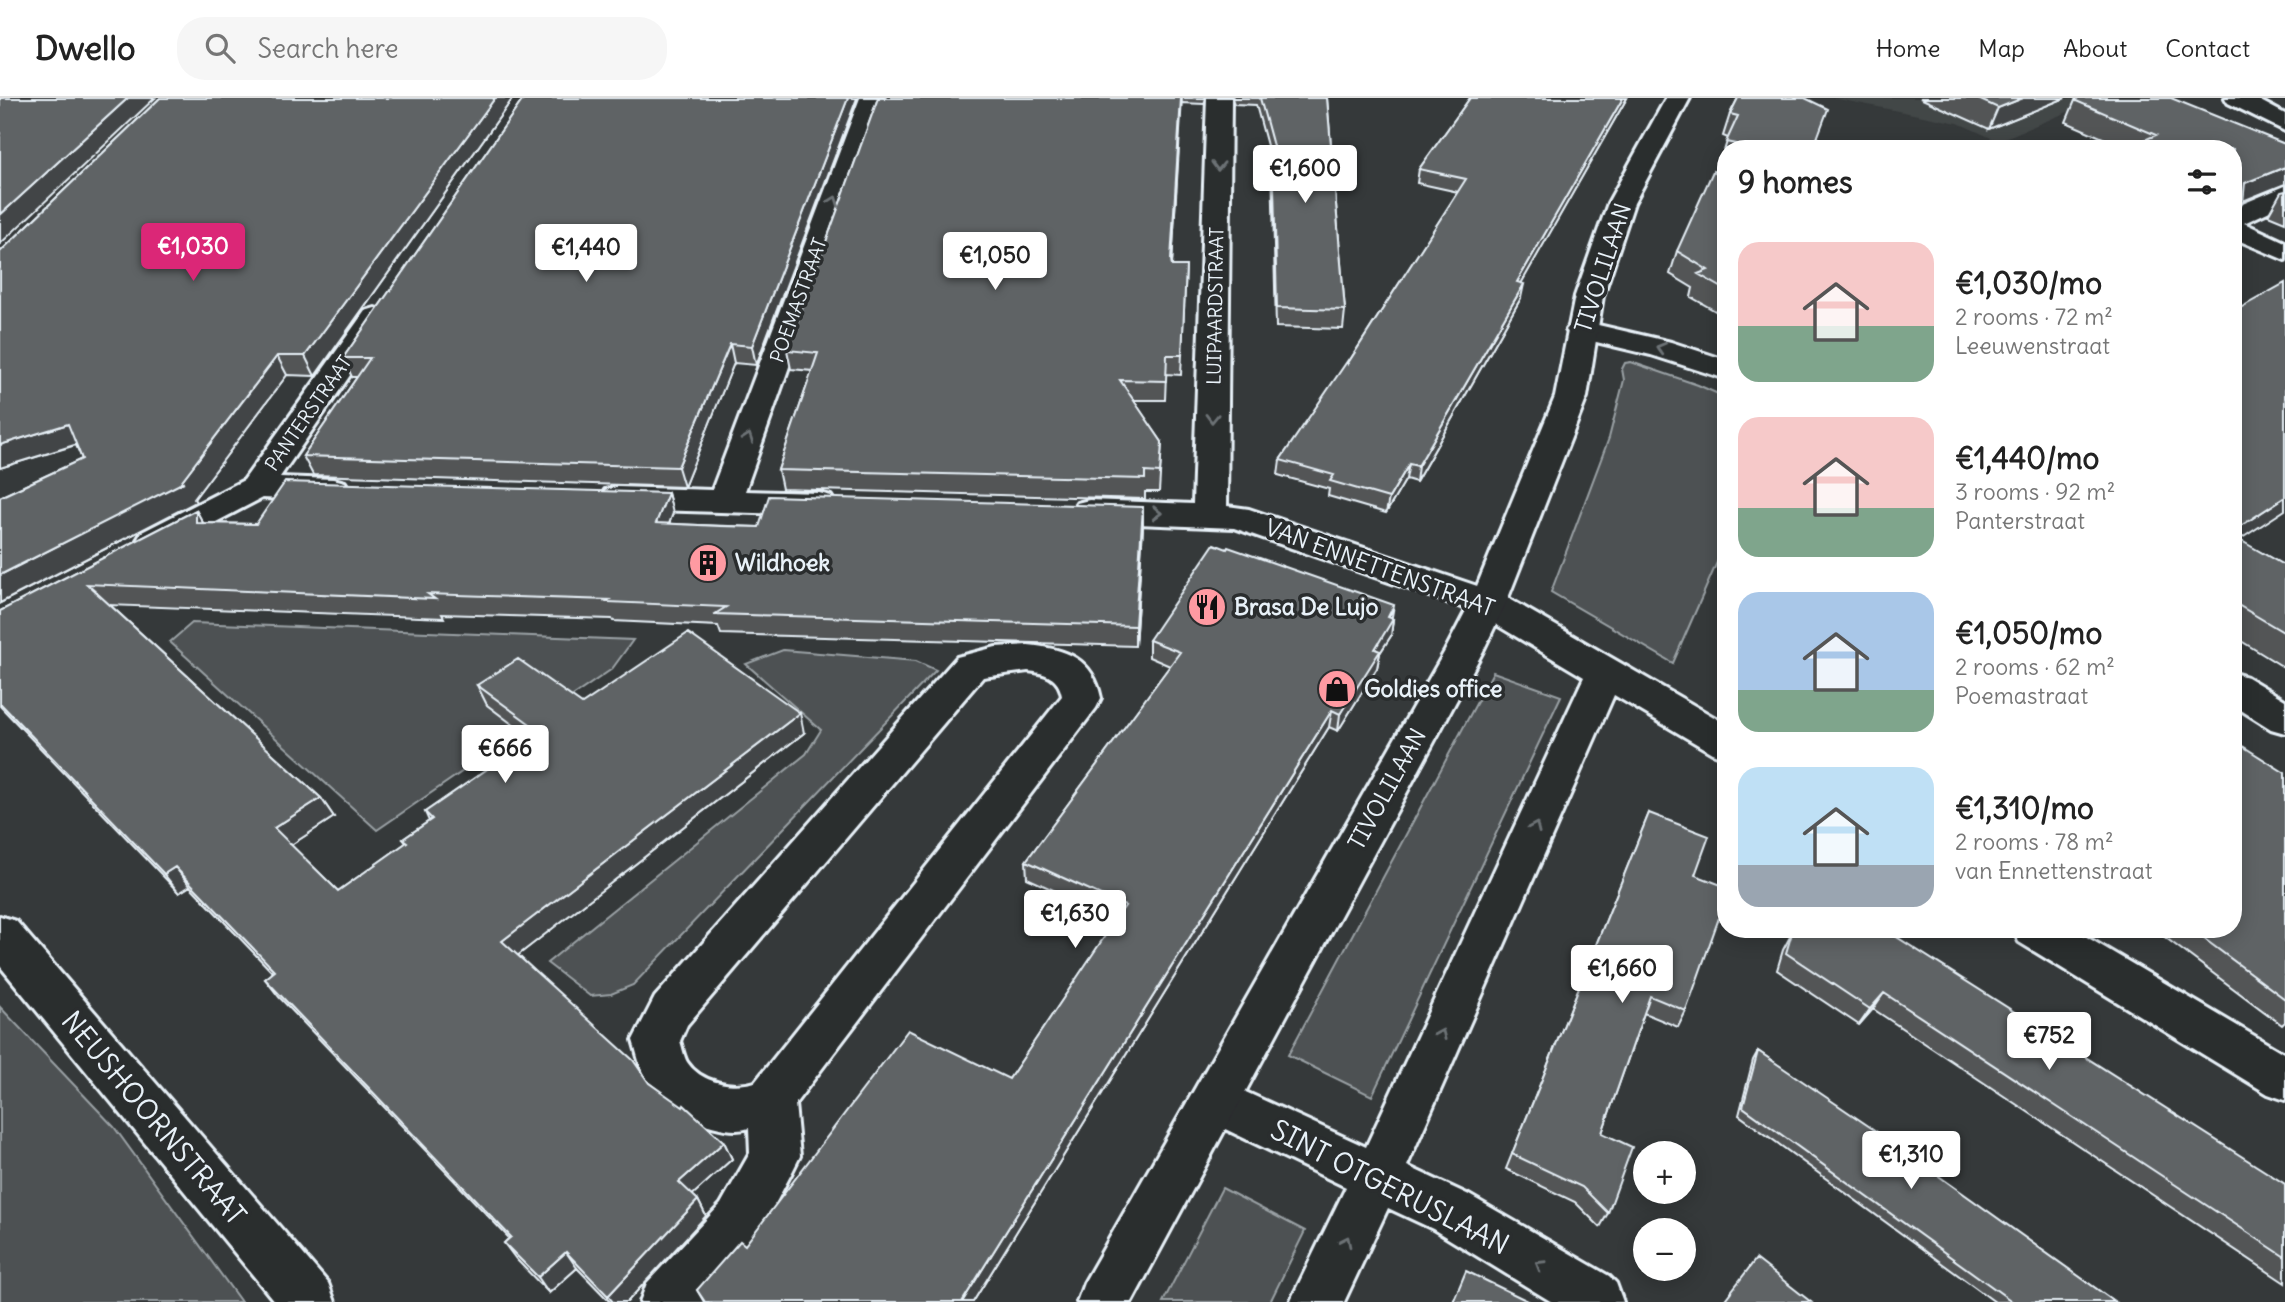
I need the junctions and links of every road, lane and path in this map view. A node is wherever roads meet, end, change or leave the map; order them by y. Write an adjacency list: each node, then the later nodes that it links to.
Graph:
1 (872, 98): 18 (street, POEMASTRAAT, one-way to 1)
2 (1219, 98): 21 (street, LUIPAARDSTRAAT, one-way to 21)
3 (1678, 98): 13 (street, TIVOLILAAN)
4 (2237, 98): 7 (street)
5 (2246, 98): 6 (street)
6 (2285, 110)
7 (2285, 124)
8 (2285, 194): 9 (street)
9 (2242, 214)
10 (2242, 233): 11 (street)
11 (2285, 252)
12 (392, 293): 15 (street, PANTERSTRAAT)
13 (1581, 330): 14 (street, one-way to 13); 23 (street, TIVOLILAAN)
14 (1717, 367)
15 (256, 487): 16 (street); 22 (street)
16 (366, 491)
17 (586, 498): 18 (street)
18 (724, 502): 19 (street)
19 (849, 505)
20 (1057, 511): 21 (street, VAN ENNETTENSTRAAT, one-way to 21)
21 (1210, 515): 23 (street, VAN ENNETTENSTRAAT)
22 (122, 557)
23 (1488, 603): 24 (street, VAN ENNETTENSTRAAT); 32 (street, TIVOLILAAN)
24 (1605, 671): 27 (street, VAN ENNETTENSTRAAT); 33 (street, one-way to 24)
25 (2242, 693): 26 (street)
26 (2285, 719)
27 (1717, 728)
28 (0, 934): 34 (street, NEUSHOORNSTRAAT)
29 (2050, 938): 30 (street)
30 (2285, 1079)
31 (771, 1098): 31 (street); 35 (street)
32 (1215, 1100): 33 (street, SINT OTGERUSLAAN); 36 (street, TIVOLILAAN)
33 (1377, 1177): 37 (street, one-way to 33); 38 (street, SINT OTGERUSLAAN, one-way to 33)
34 (309, 1302)
35 (666, 1302)
36 (1103, 1302)
37 (1316, 1302)
38 (1597, 1302)

